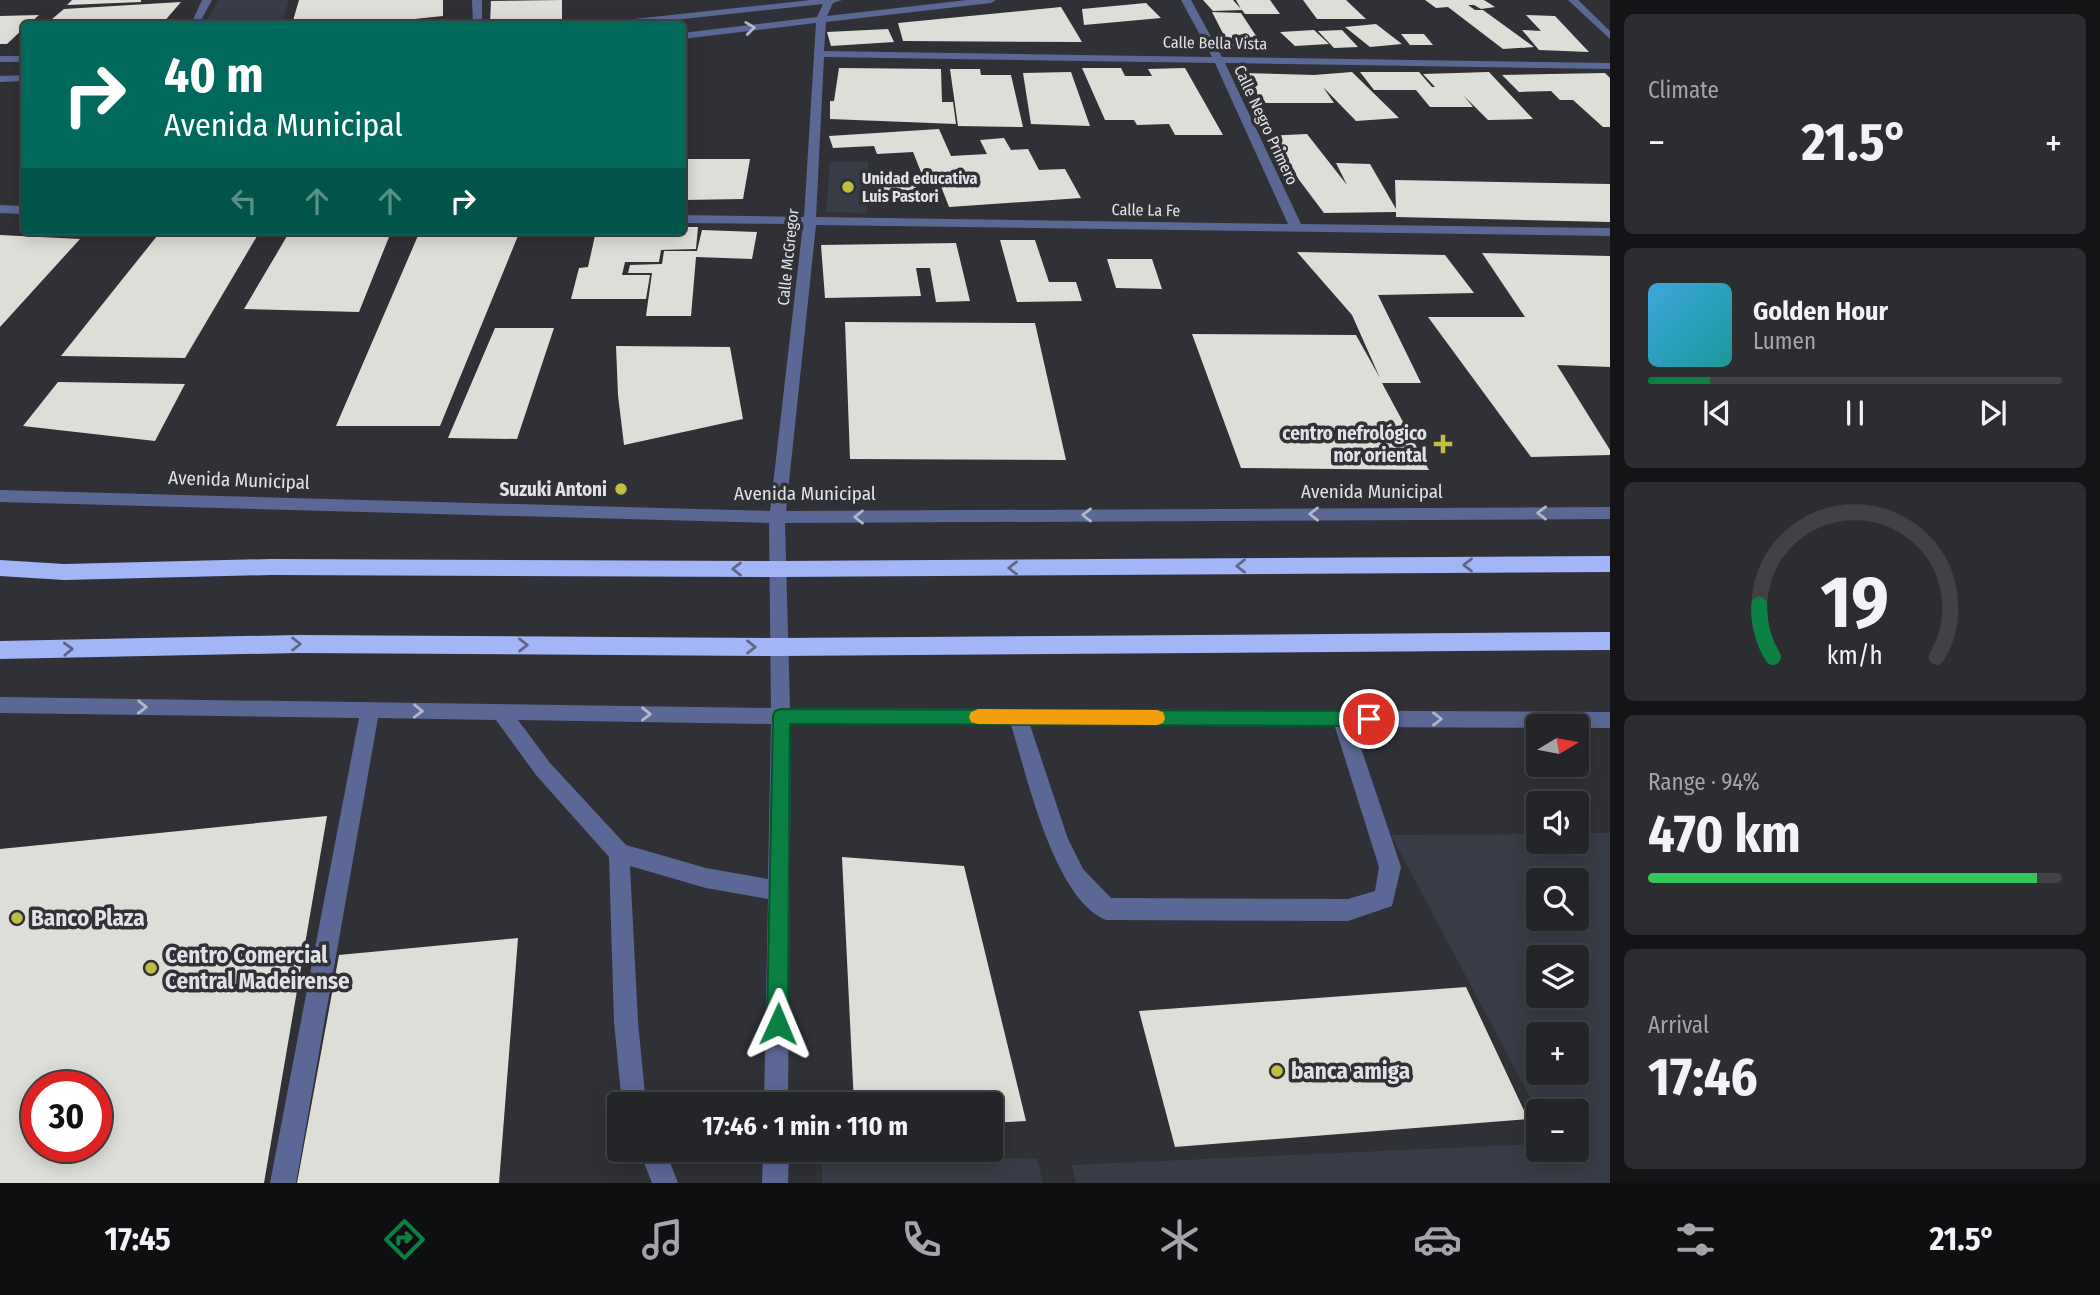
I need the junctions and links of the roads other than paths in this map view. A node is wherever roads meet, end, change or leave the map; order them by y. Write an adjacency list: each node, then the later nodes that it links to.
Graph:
1 (207, 0): 9 (street)
2 (477, 0): 10 (street)
3 (991, 0): 8 (street)
4 (1186, 0): 17 (street, Calle Negro Primero)
5 (1573, 0): 13 (street)
6 (834, 1): 7 (street); 8 (street, Calle McGregor)
7 (778, 3): 11 (street)
8 (821, 20): 12 (street, one-way to 8); 14 (street, Calle McGregor)
9 (196, 21)
10 (478, 21)
11 (638, 21)
12 (686, 36)
13 (1610, 36)
14 (821, 54): 17 (street, Calle Bella Vista); 24 (street, Calle McGregor)
15 (0, 59): 16 (street)
16 (21, 59)
17 (1219, 59): 18 (street, Calle Bella Vista); 25 (street, Calle Negro Primero)
18 (1610, 66)
19 (21, 78): 20 (street)
20 (0, 79)
21 (0, 209): 22 (street)
22 (21, 210)
23 (686, 219): 24 (street, Calle La Fe)
24 (810, 221): 25 (street, Calle La Fe); 29 (street, Calle McGregor)
25 (1296, 227): 26 (street, Calle La Fe)
26 (1610, 232)
27 (0, 496): 29 (street, Avenida Municipal)
28 (1610, 513): 29 (street, Avenida Municipal, one-way to 29)
29 (777, 517): 32 (street, Calle McGregor)
30 (1610, 564): 32 (highway, one-way to 32)
31 (0, 568): 32 (highway, one-way to 31)
32 (778, 569): 34 (street, Calle McGregor)
33 (1610, 641): 34 (highway)
34 (780, 647): 35 (highway, one-way to 34); 39 (street, Calle McGregor)
35 (0, 650)
36 (0, 705): 37 (street, one-way to 37)
37 (370, 710): 38 (street, one-way to 38); 49 (street)
38 (500, 711): 39 (street, one-way to 39); 43 (street)
39 (781, 716): 40 (street); 44 (street, Calle McGregor)
40 (1018, 717): 41 (street); 41 (street)
41 (1342, 719): 42 (street, one-way to 42)
42 (1610, 720)
43 (619, 853): 44 (street); 45 (street)
44 (779, 891): 46 (street, Calle McGregor)
45 (633, 1092)
46 (776, 1092)
47 (657, 1162): 50 (street)
48 (776, 1162): 51 (street)
49 (283, 1183)
50 (665, 1183)
51 (775, 1183)

